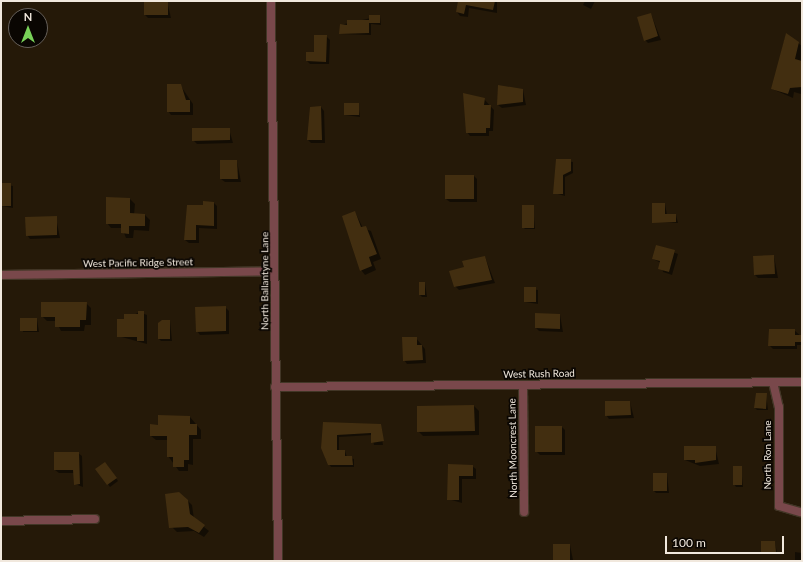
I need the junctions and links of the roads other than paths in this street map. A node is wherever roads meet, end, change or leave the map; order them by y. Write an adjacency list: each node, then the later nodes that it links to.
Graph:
1 (271, 1): 2 (street, North Ballantyne Lane)
2 (274, 272): 3 (street, West Pacific Ridge Street); 7 (street, North Ballantyne Lane)
3 (1, 275)
4 (773, 382): 5 (street, West Rush Road); 6 (street, West Rush Road); 9 (street, North Ron Lane)
5 (802, 382)
6 (522, 385): 7 (street, West Rush Road); 8 (street, North Mooncrest Lane)
7 (275, 387): 12 (street, North Ballantyne Lane)
8 (524, 512)
9 (800, 512)
10 (95, 519): 11 (street)
11 (1, 520)
12 (278, 561)

